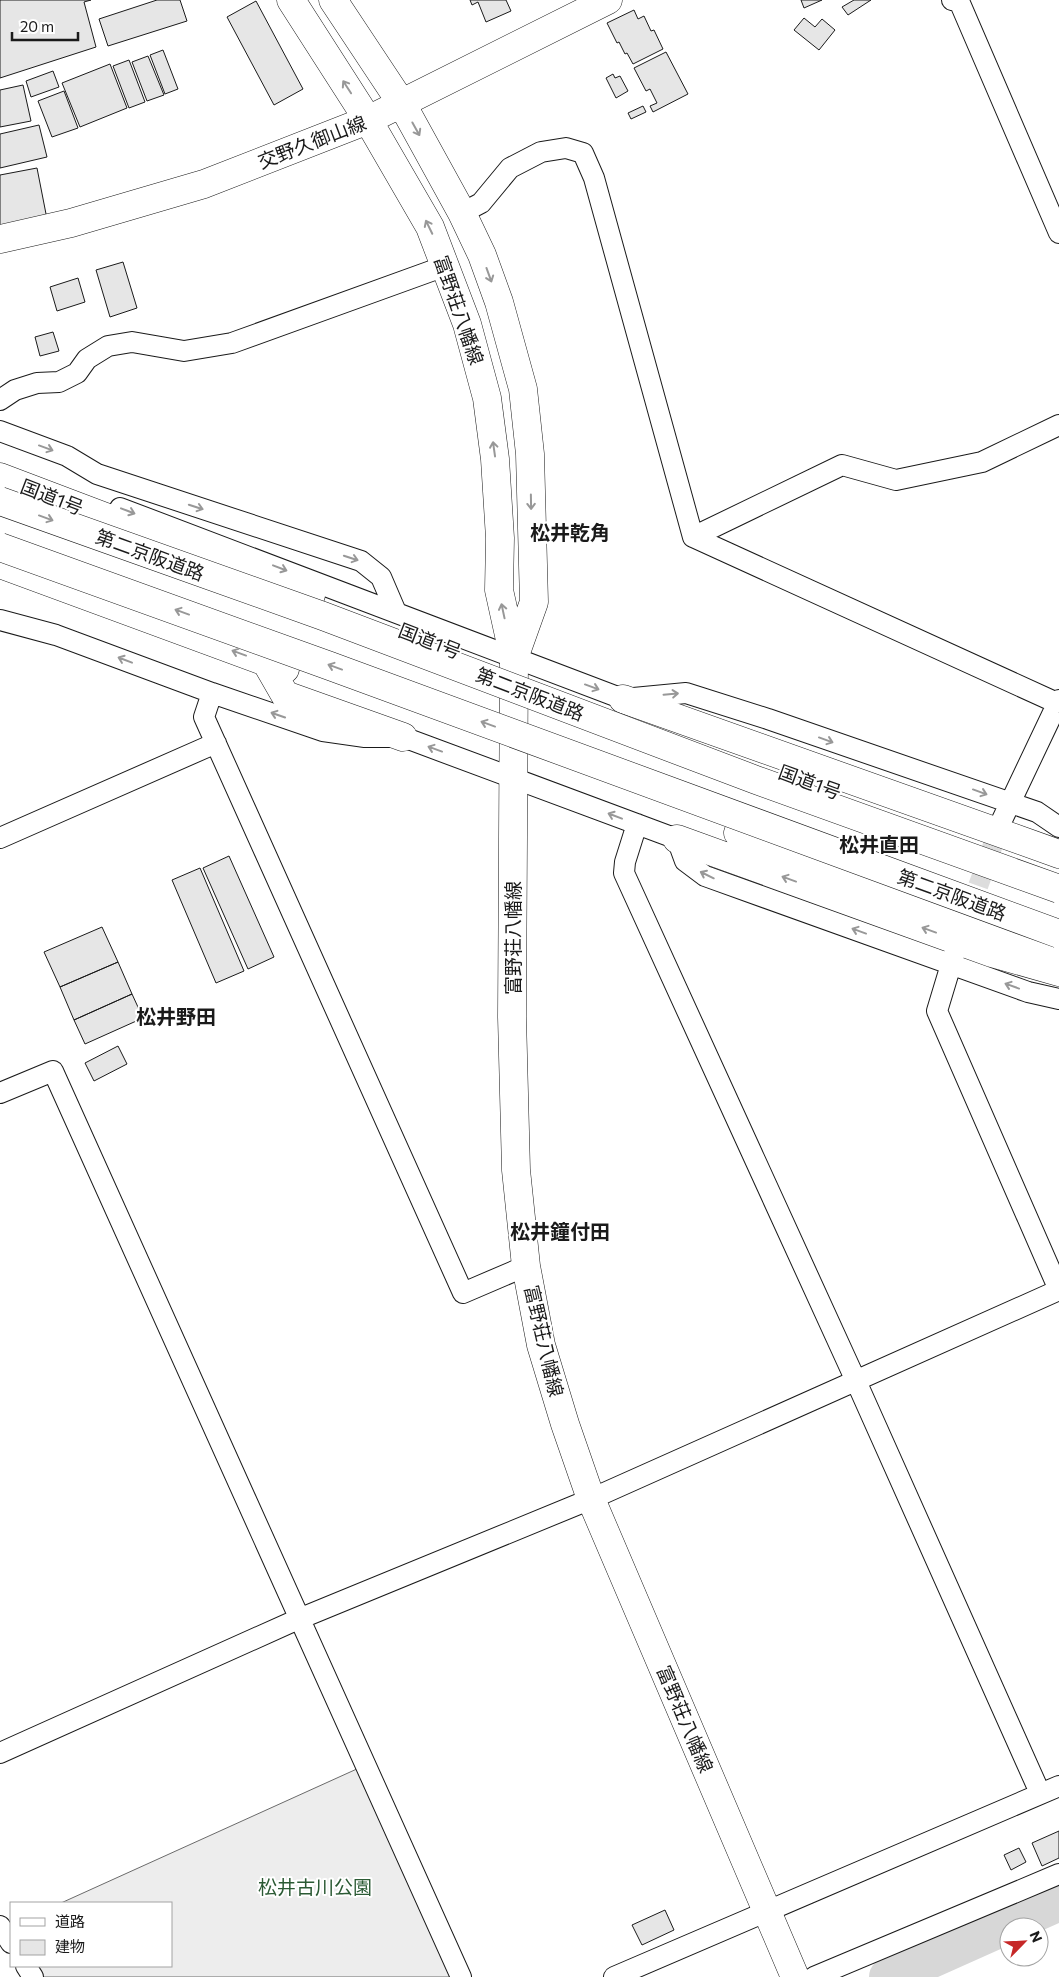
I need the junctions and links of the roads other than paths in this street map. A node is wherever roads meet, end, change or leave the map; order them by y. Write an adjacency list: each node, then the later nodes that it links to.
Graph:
1 (291, 0): 6 (main road, 富野荘八幡線, one-way to 1)
2 (333, 0): 5 (main road, 富野荘八幡線)
3 (608, 0): 5 (main road, 交野久御山線)
4 (952, 0): 8 (street)
5 (402, 104): 6 (main road, 交野久御山線); 7 (main road, 富野荘八幡線, one-way to 7)
6 (368, 120): 9 (main road, 交野久御山線); 10 (main road, 富野荘八幡線, one-way to 6)
7 (462, 213): 17 (street); 22 (main road, 富野荘八幡線, one-way to 22)
8 (1059, 233)
9 (0, 239)
10 (445, 266): 11 (street); 22 (main road, 富野荘八幡線, one-way to 10)
11 (0, 400)
12 (1059, 425): 17 (street)
13 (0, 431): 20 (street, one-way to 20)
14 (0, 463): 20 (street, one-way to 20)
15 (0, 477): 36 (main road, 国道1号)
16 (0, 501): 37 (main road, 第二京阪道路, one-way to 37, bridge)
17 (693, 537): 26 (street)
18 (0, 547): 38 (main road, 第二京阪道路, one-way to 18, bridge)
19 (0, 564): 23 (main road, one-way to 19)
20 (396, 612): 22 (street)
21 (0, 620): 24 (street, one-way to 21)
22 (514, 658): 25 (street, one-way to 25); 29 (main road, 富野荘八幡線)
23 (275, 666): 27 (main road); 39 (main road)
24 (212, 693): 27 (street, one-way to 24); 28 (street)
25 (623, 698): 30 (street, one-way to 30); 35 (main road)
26 (1058, 702): 30 (street)
27 (403, 737): 29 (street, one-way to 27)
28 (216, 744): 33 (street); 44 (street)
29 (513, 778): 31 (street, one-way to 29); 44 (main road, 富野荘八幡線)
30 (1006, 812): 32 (street)
31 (637, 824): 34 (street); 46 (street)
32 (1059, 827)
33 (0, 838)
34 (677, 839): 40 (street, one-way to 34); 41 (main road, one-way to 34)
35 (1059, 854)
36 (1059, 872)
37 (1059, 889)
38 (1059, 934)
39 (1059, 950)
40 (953, 956): 42 (street, one-way to 40); 45 (street)
41 (1059, 972)
42 (1059, 999)
43 (0, 1094): 48 (street)
44 (526, 1266): 47 (main road, 富野荘八幡線)
45 (1059, 1290): 46 (street)
46 (856, 1381): 47 (street); 50 (street)
47 (591, 1499): 48 (street); 52 (main road, 富野荘八幡線)
48 (300, 1618): 49 (street); 55 (street)
49 (0, 1753)
50 (1050, 1790): 52 (street)
51 (1059, 1874): 58 (street)
52 (767, 1911): 56 (street); 57 (main road, 富野荘八幡線)
53 (0, 1926): 54 (street)
54 (10, 1941)
55 (460, 1977)
56 (614, 1977)
57 (795, 1977)
58 (814, 1977)

